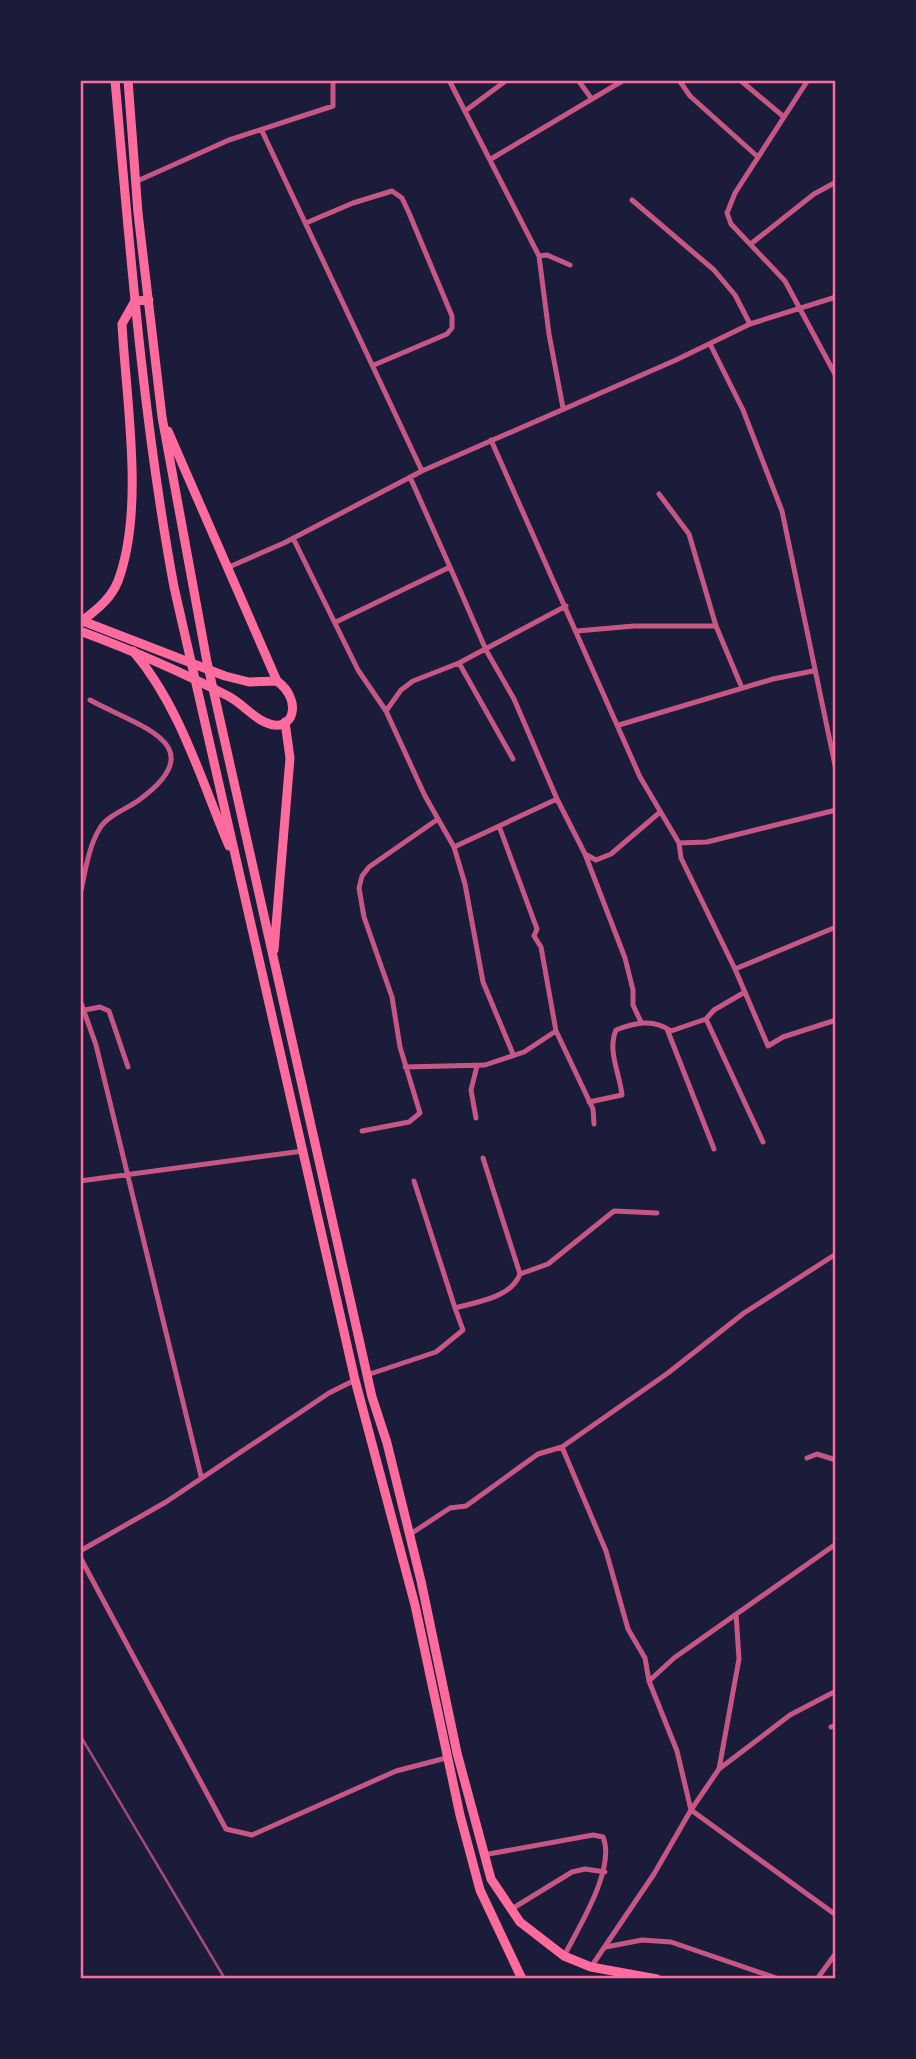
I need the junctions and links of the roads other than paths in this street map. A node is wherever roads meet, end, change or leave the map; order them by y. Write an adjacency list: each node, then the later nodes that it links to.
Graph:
1 (115, 80): 26 (main road)
2 (128, 80): 17 (main road)
3 (334, 80): 14 (street)
4 (449, 80): 12 (street)
5 (508, 80): 12 (street)
6 (578, 80): 11 (street)
7 (624, 80): 11 (street)
8 (679, 80): 15 (street)
9 (740, 80): 13 (street)
10 (808, 80): 13 (street)
11 (591, 98): 16 (street)
12 (465, 111): 16 (street)
13 (784, 117): 15 (street)
14 (262, 131): 17 (street); 20 (street)
15 (758, 157): 21 (street)
16 (491, 159): 22 (street)
17 (135, 182): 25 (main road)
18 (835, 182): 21 (street)
19 (632, 200): 28 (street)
20 (306, 223): 30 (street); 30 (street)
21 (752, 243): 27 (street)
22 (539, 256): 23 (street); 32 (street)
23 (570, 265)
24 (835, 297): 27 (street)
25 (149, 300): 26 (main road); 33 (main road)
26 (135, 301): 43 (main road); 66 (main road)
27 (800, 310): 28 (street); 31 (street)
28 (750, 324): 29 (street)
29 (710, 344): 32 (street); 49 (street)
30 (374, 365): 35 (street)
31 (835, 376)
32 (563, 408): 34 (street)
33 (162, 417): 39 (main road); 69 (main road)
34 (491, 440): 35 (street); 41 (street)
35 (422, 471): 36 (street)
36 (410, 477): 38 (street); 40 (street)
37 (659, 494): 44 (street)
38 (293, 538): 39 (street); 42 (street)
39 (229, 567): 50 (main road)
40 (450, 567): 42 (street); 46 (street)
41 (566, 606): 45 (street); 46 (street)
42 (335, 622): 53 (street)
43 (81, 624): 47 (main road); 50 (main road)
44 (716, 626): 45 (street); 51 (street)
45 (576, 631): 55 (street)
46 (486, 650): 48 (street); 58 (street)
47 (133, 651): 54 (main road); 66 (main road)
48 (459, 663): 53 (street); 56 (street)
49 (813, 671): 51 (street); 57 (street)
50 (276, 681): 54 (main road)
51 (742, 688): 55 (street)
52 (90, 700): 67 (street)
53 (386, 711): 61 (street)
54 (285, 722): 69 (main road)
55 (619, 725): 60 (street)
56 (513, 759)
57 (835, 770)
58 (557, 799): 62 (street); 65 (street)
59 (835, 810): 63 (street)
60 (659, 813): 63 (street); 65 (street)
61 (438, 819): 64 (street); 82 (street)
62 (499, 826): 64 (street); 78 (street)
63 (679, 843): 70 (street)
64 (454, 847): 79 (street)
65 (585, 854): 76 (street)
66 (240, 871): 89 (main road)
67 (80, 895)
68 (835, 927): 70 (street)
69 (274, 958): 98 (main road)
70 (735, 969): 71 (street)
71 (745, 992): 74 (street); 75 (street)
72 (80, 1000): 73 (street)
73 (85, 1010): 81 (street); 91 (street)
74 (706, 1019): 77 (street); 87 (street)
75 (835, 1020)
76 (641, 1022): 77 (street); 83 (street)
77 (667, 1029): 88 (street)
78 (556, 1031): 79 (street); 83 (street)
79 (513, 1054): 80 (street)
80 (477, 1066): 82 (street); 84 (street)
81 (128, 1067)
82 (405, 1067): 86 (street)
83 (589, 1102): 85 (street)
84 (476, 1118)
85 (594, 1124)
86 (362, 1131)
87 (763, 1142)
88 (713, 1149)
89 (303, 1151): 91 (street); 99 (main road)
90 (484, 1158): 96 (street)
91 (125, 1176): 92 (street); 103 (street)
92 (80, 1181)
93 (414, 1181): 97 (street)
94 (657, 1213): 96 (street)
95 (835, 1254): 100 (street)
96 (520, 1274): 97 (street)
97 (455, 1308): 98 (street)
98 (367, 1375): 104 (main road)
99 (355, 1380): 103 (street); 111 (main road)
100 (562, 1447): 104 (street); 109 (street)
101 (807, 1458): 102 (street)
102 (835, 1460)
103 (201, 1476): 106 (street)
104 (409, 1535): 114 (main road)
105 (835, 1544): 108 (street)
106 (80, 1551)
107 (80, 1557): 111 (street)
108 (736, 1614): 109 (street); 112 (street)
109 (649, 1681): 113 (street)
110 (835, 1692): 112 (street)
111 (446, 1758): 122 (main road)
112 (719, 1769): 113 (street)
113 (691, 1810): 117 (street); 118 (street)
114 (483, 1855): 115 (street); 116 (main road)
115 (605, 1872): 116 (street); 120 (street)
116 (510, 1910): 120 (main road)
117 (835, 1915)
118 (606, 1947): 121 (street); 124 (street)
119 (835, 1953): 125 (street)
120 (564, 1956): 121 (main road)
121 (591, 1966): 123 (main road)
122 (522, 1979)
123 (657, 1979)
124 (779, 1979)
125 (817, 1979)

